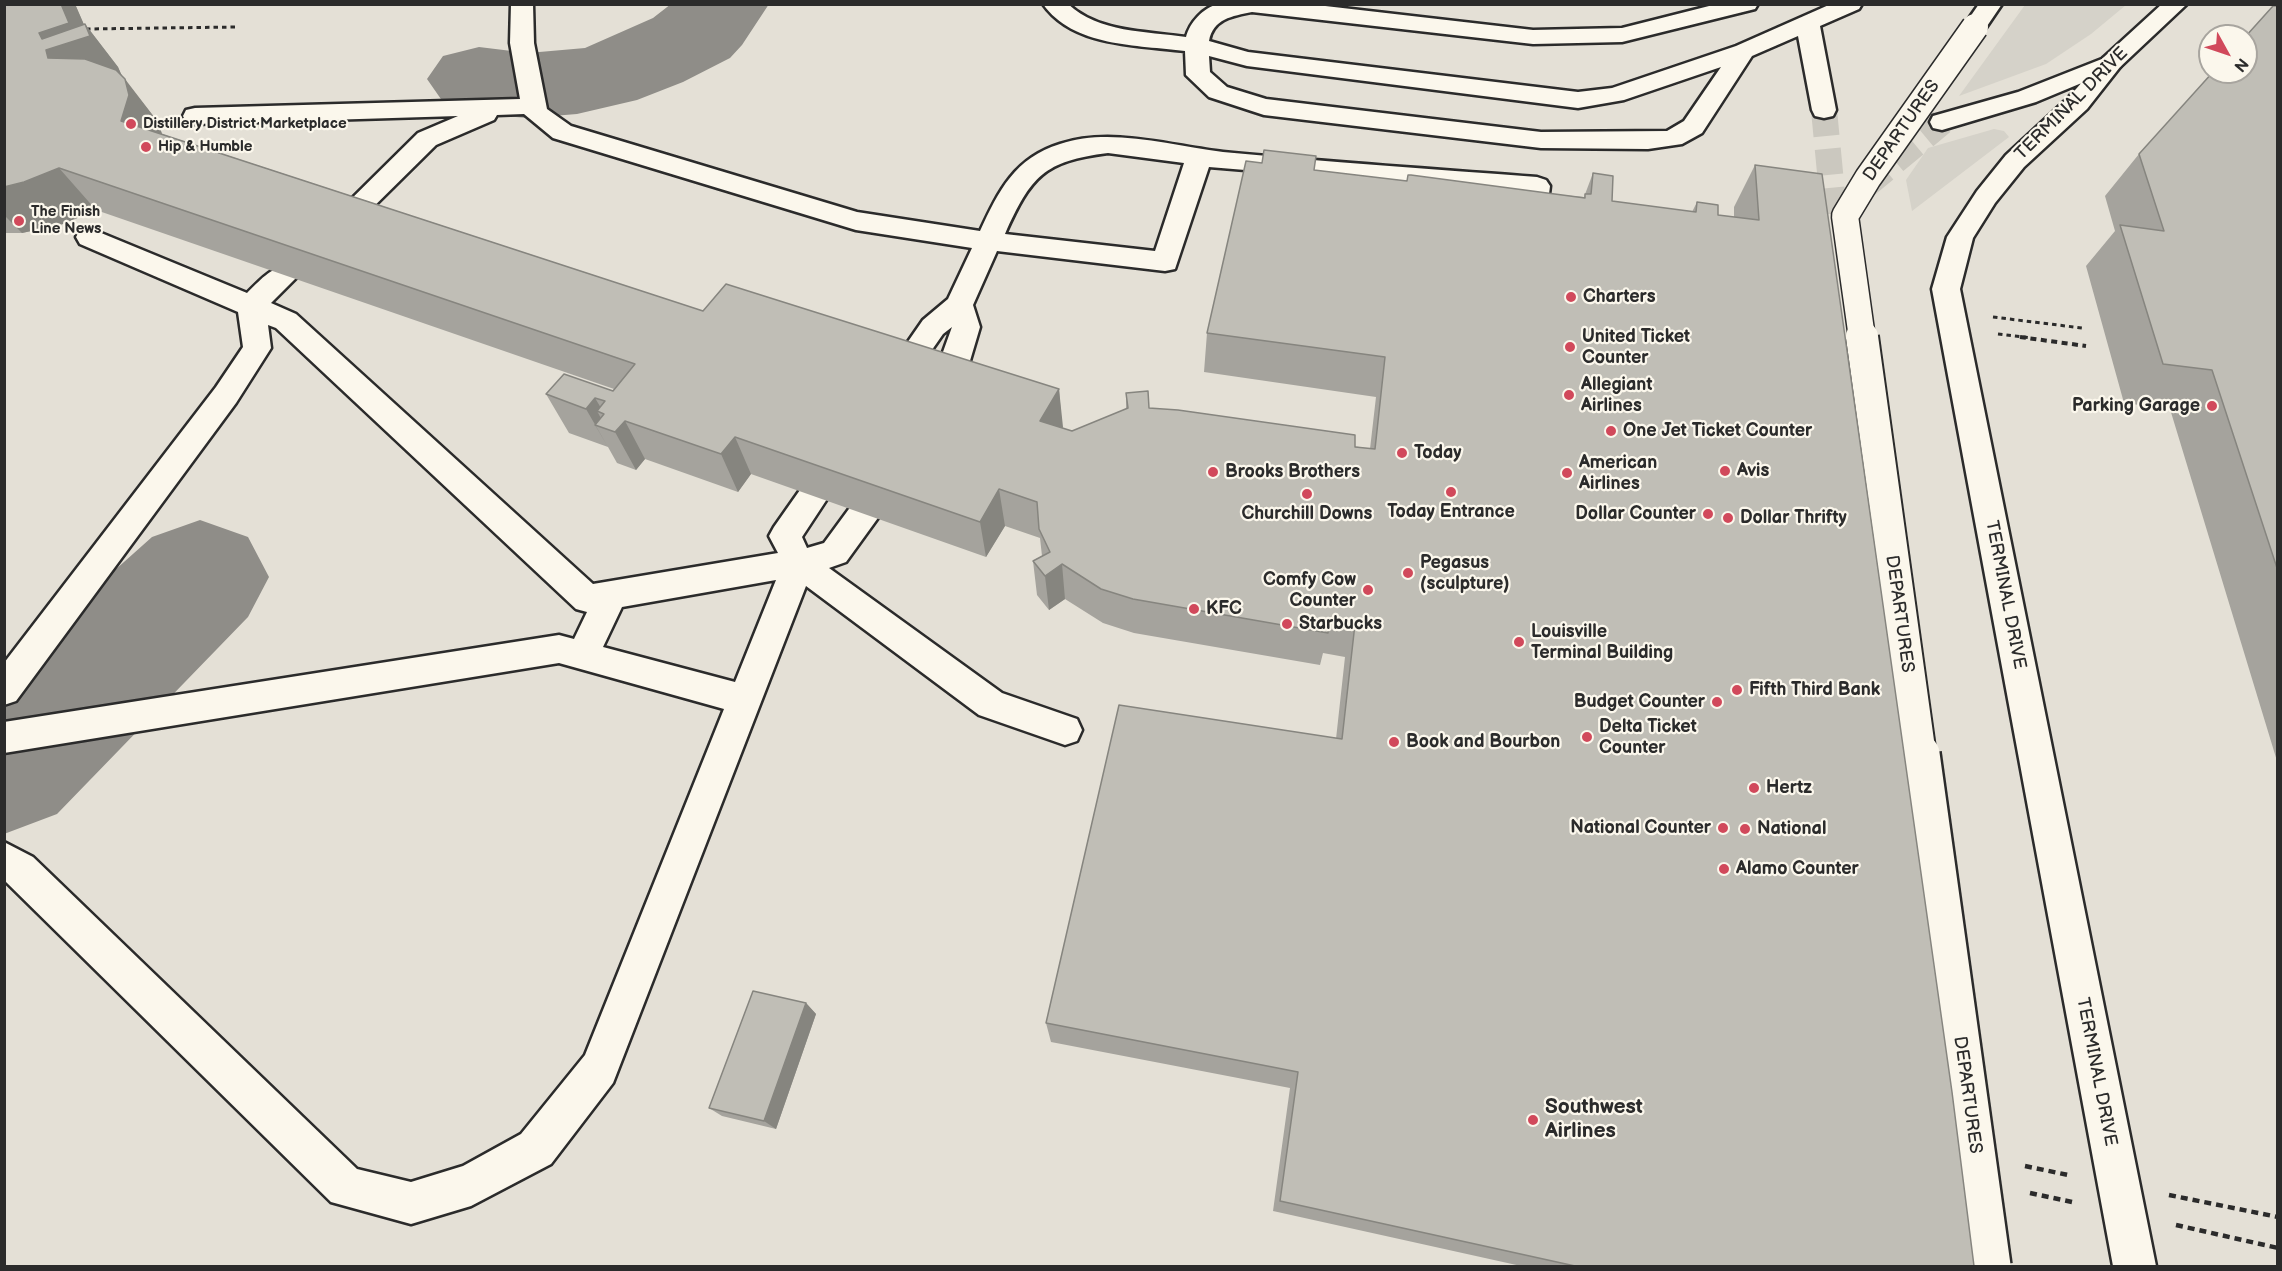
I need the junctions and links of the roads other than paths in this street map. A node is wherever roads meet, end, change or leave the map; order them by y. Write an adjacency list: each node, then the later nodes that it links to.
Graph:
1 (522, 4): 12 (main road)
2 (1054, 4): 8 (main road)
3 (1747, 4): 8 (main road)
4 (1851, 4): 7 (main road)
5 (2176, 4): 10 (main road, TERMINAL DRIVE)
6 (1983, 16): 38 (main road, DEPARTURES, bridge)
7 (1808, 25): 9 (main road); 14 (main road)
8 (1196, 45): 11 (main road); 17 (main road)
9 (1744, 51): 11 (main road); 17 (main road)
10 (2112, 62): 16 (main road); 39 (main road, TERMINAL DRIVE)
11 (1578, 100): 17 (main road)
12 (534, 106): 13 (main road); 22 (main road)
13 (500, 107): 15 (main road); 19 (main road)
14 (1824, 110)
15 (195, 116)
16 (1942, 122)
17 (1584, 140)
18 (1199, 156): 20 (main road); 22 (main road); 22 (main road)
19 (340, 225)
20 (1531, 234)
21 (89, 237): 25 (main road)
22 (988, 241): 24 (main road)
23 (285, 275): 25 (main road)
24 (959, 305): 26 (main road); 27 (main road)
25 (251, 306): 31 (main road); 33 (main road)
26 (879, 403)
27 (928, 419)
28 (852, 440): 30 (main road)
29 (903, 457): 30 (main road)
30 (799, 563): 31 (main road); 34 (main road); 35 (main road)
31 (611, 595): 32 (main road)
32 (583, 655): 34 (main road); 36 (main road)
33 (4, 690)
34 (745, 700): 37 (main road)
35 (1065, 730)
36 (4, 738)
37 (4, 859)
38 (1991, 1266)
39 (2134, 1266)

